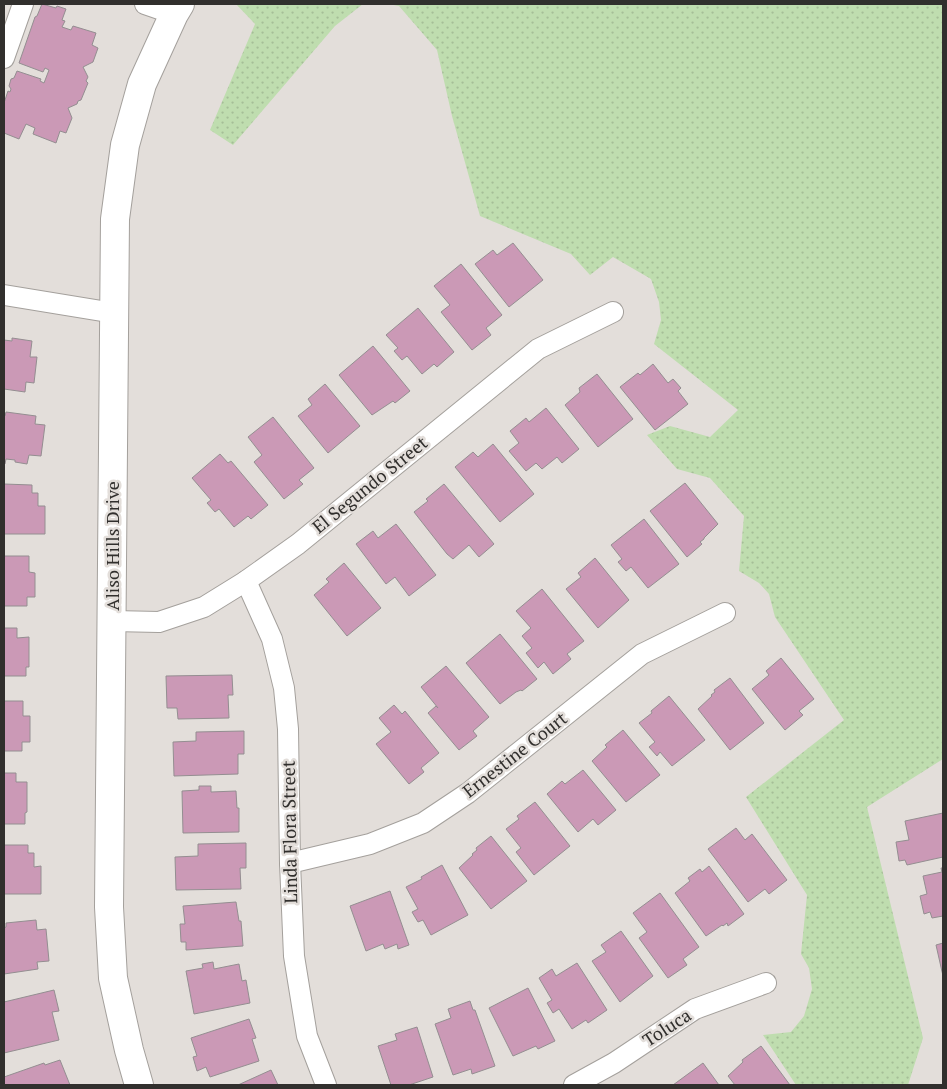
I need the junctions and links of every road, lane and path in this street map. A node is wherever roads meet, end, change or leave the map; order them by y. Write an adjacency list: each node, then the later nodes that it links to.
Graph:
1 (22, 4): 4 (street)
2 (145, 4): 3 (street)
3 (177, 9): 7 (street, Aliso Hills Drive)
4 (4, 58)
5 (4, 295): 7 (street)
6 (613, 312): 8 (street, El Segundo Street)
7 (114, 313): 10 (street, Aliso Hills Drive)
8 (246, 582): 10 (street, El Segundo Street); 11 (street, Linda Flora Street)
9 (725, 614): 11 (street, Ernestine Court)
10 (113, 621): 13 (street, Aliso Hills Drive)
11 (290, 863): 14 (street, Linda Flora Street)
12 (766, 983): 15 (street, Toluca)
13 (139, 1085)
14 (326, 1085)
15 (574, 1085)

